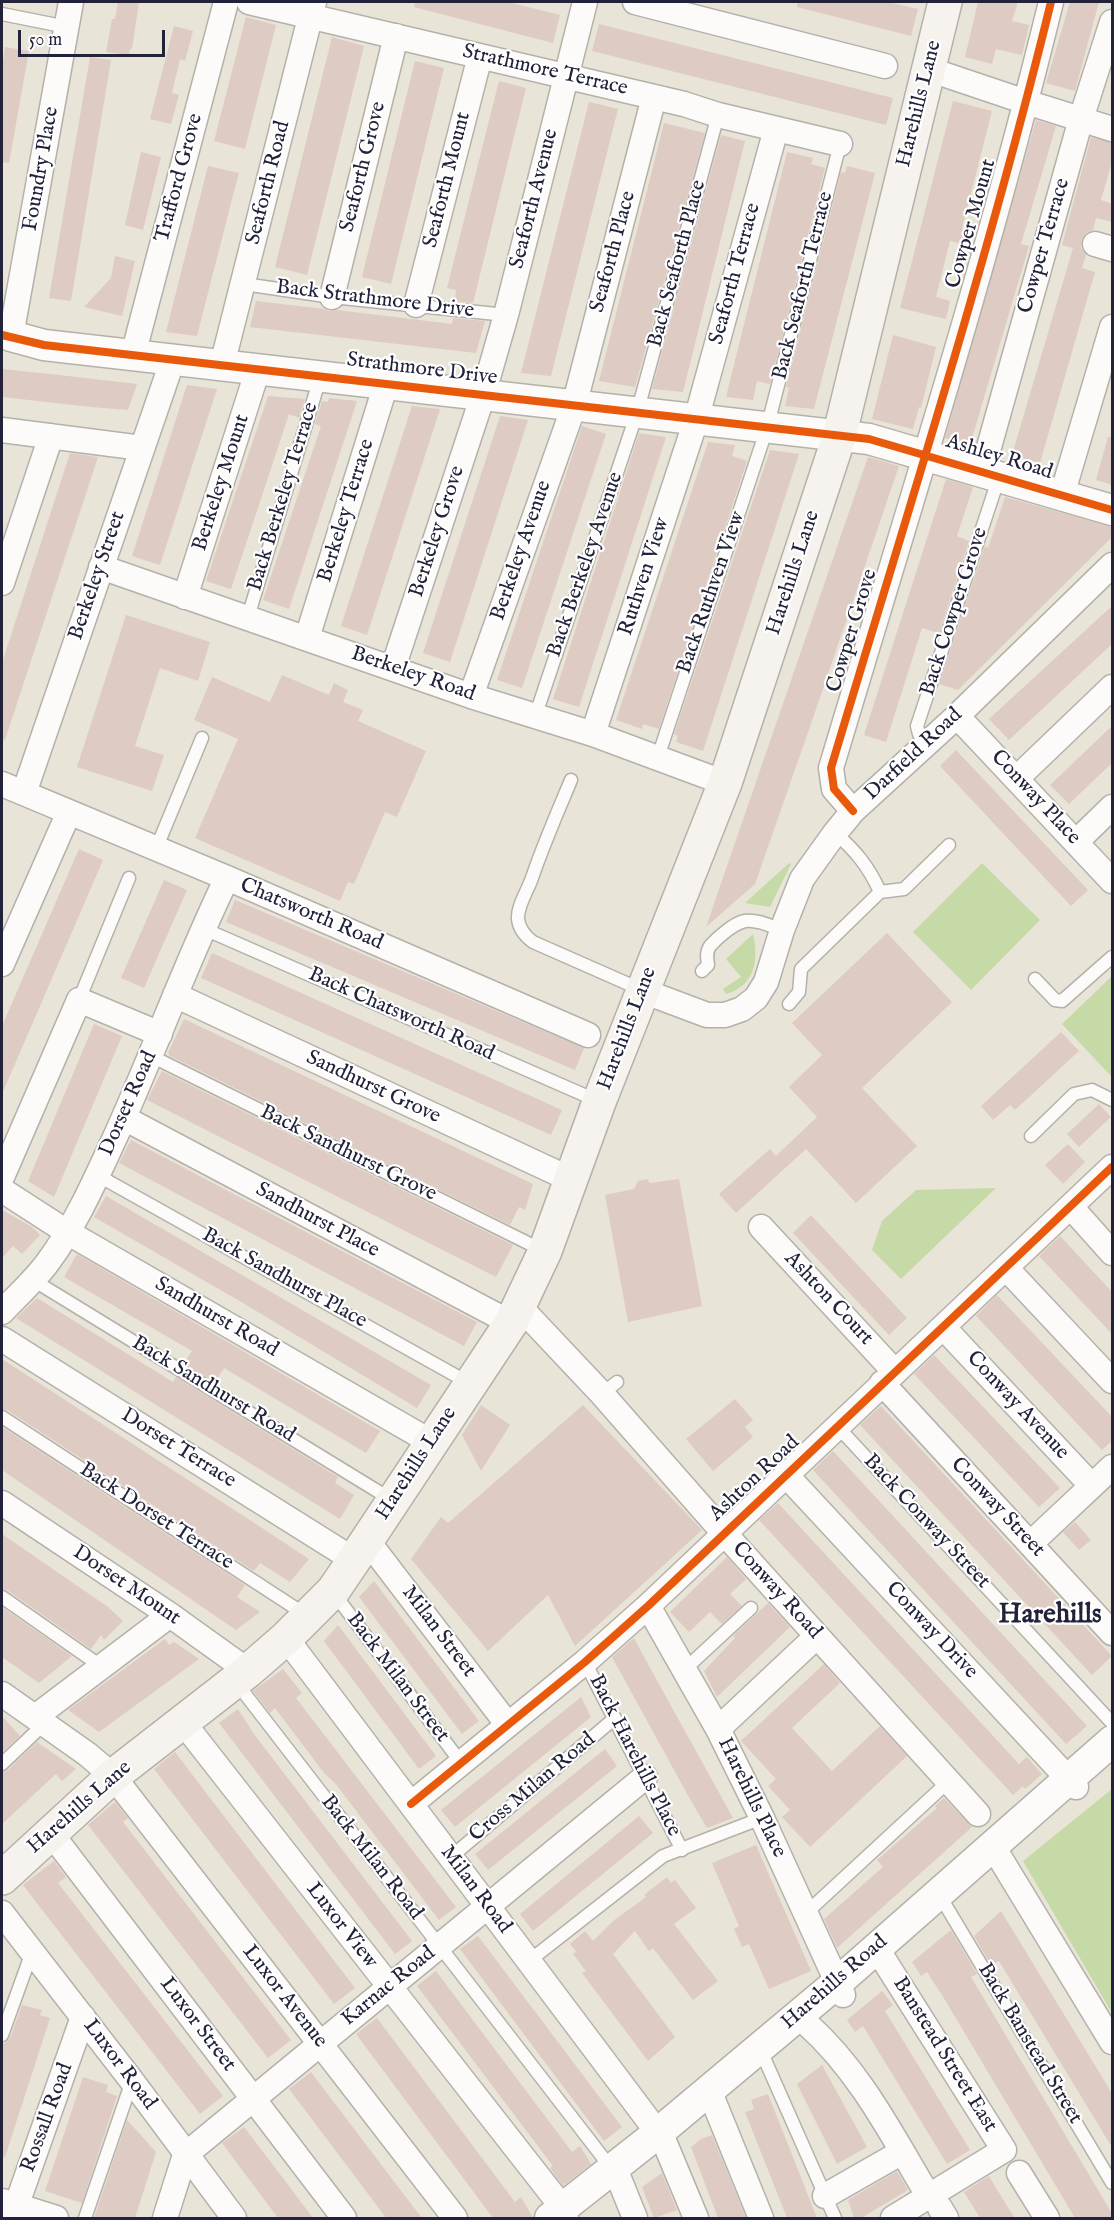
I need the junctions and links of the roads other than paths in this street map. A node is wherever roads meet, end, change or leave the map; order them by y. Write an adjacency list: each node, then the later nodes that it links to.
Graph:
1 (71, 2): 11 (street, Foundry Place)
2 (226, 2): 30 (street, Trafford Grove)
3 (249, 2): 8 (street, Strathmore Terrace)
4 (585, 2): 16 (street, Seaforth Avenue)
5 (634, 2): 14 (street)
6 (945, 2): 15 (main road, Harehills Lane)
7 (1051, 2): 18 (street, Cowper Mount)
8 (312, 9): 12 (street, Strathmore Terrace); 24 (street, Seaforth Road)
9 (2, 14): 11 (lane)
10 (1113, 22): 20 (street, Cowper Terrace)
11 (67, 27): 29 (street, Foundry Place)
12 (396, 36): 13 (street, Strathmore Terrace); 25 (street, Seaforth Grove)
13 (480, 56): 16 (street, Strathmore Terrace); 26 (street, Seaforth Mount)
14 (885, 66)
15 (941, 73): 18 (street); 43 (main road, Harehills Lane)
16 (567, 76): 17 (street, Strathmore Terrace); 27 (street, Seaforth Avenue)
17 (654, 97): 19 (street, Strathmore Terrace); 37 (street, Seaforth Place)
18 (1026, 102): 20 (street); 45 (street, Cowper Mount)
19 (718, 115): 21 (street, Strathmore Terrace); 38 (lane, Back Seaforth Place)
20 (1081, 119): 22 (street); 46 (street, Cowper Terrace)
21 (776, 129): 23 (street, Strathmore Terrace); 39 (street, Seaforth Terrace)
22 (1113, 129)
23 (840, 144): 40 (lane, Back Seaforth Terrace)
24 (244, 284): 25 (lane, Back Strathmore Drive); 32 (street, Seaforth Road)
25 (332, 297): 26 (lane, Back Strathmore Drive)
26 (416, 305): 27 (lane, Back Strathmore Drive)
27 (506, 315): 36 (street, Seaforth Avenue)
28 (1113, 327): 47 (street)
29 (5, 334): 30 (street, Strathmore Drive)
30 (133, 355): 31 (street, Strathmore Drive)
31 (173, 359): 32 (street, Strathmore Drive); 44 (street, Berkeley Street)
32 (222, 365): 33 (street, Strathmore Drive)
33 (258, 369): 34 (street, Strathmore Drive); 52 (street, Berkeley Mount)
34 (320, 377): 35 (street, Strathmore Drive); 53 (lane, Back Berkeley Terrace)
35 (386, 384): 36 (street, Strathmore Drive); 54 (street, Berkeley Terrace)
36 (483, 395): 37 (street, Strathmore Drive); 55 (street, Berkeley Grove)
37 (574, 406): 38 (street, Strathmore Drive); 57 (street, Berkeley Avenue)
38 (637, 413): 39 (street, Strathmore Drive); 59 (lane, Back Berkeley Avenue)
39 (696, 420): 40 (street, Strathmore Drive); 60 (street, Ruthven View)
40 (767, 428): 43 (street, Strathmore Drive); 63 (lane, Back Ruthven View)
41 (2, 430): 42 (street)
42 (51, 436): 44 (street); 51 (street)
43 (839, 437): 45 (street, Ashley Road); 66 (main road, Harehills Lane)
44 (142, 448): 50 (street, Berkeley Street)
45 (925, 455): 46 (street, Ashley Road); 70 (street, Cowper Grove)
46 (990, 475): 47 (street, Ashley Road); 62 (lane, Back Cowper Grove)
47 (1062, 495): 48 (street, Ashley Road)
48 (1113, 510)
49 (1113, 565): 58 (street, Darfield Road)
50 (101, 567): 52 (street, Berkeley Road); 68 (street, Berkeley Street)
51 (2, 583)
52 (185, 597): 53 (street, Berkeley Road)
53 (248, 617): 54 (street, Berkeley Road)
54 (307, 638): 55 (street, Berkeley Road)
55 (393, 668): 57 (street, Berkeley Road)
56 (1113, 687): 65 (street)
57 (471, 696): 59 (street, Berkeley Road)
58 (957, 716): 62 (street, Darfield Road); 65 (street, Conway Place)
59 (535, 717): 60 (street, Berkeley Road)
60 (593, 734): 63 (street, Berkeley Road)
61 (202, 738): 75 (lane)
62 (927, 744): 70 (street, Darfield Road)
63 (658, 757): 66 (street, Berkeley Road)
64 (571, 780): 86 (lane)
65 (1016, 780): 73 (street, Conway Place)
66 (724, 783): 86 (main road, Harehills Lane)
67 (2, 784): 68 (street, Chatsworth Road)
68 (24, 793): 71 (street, Chatsworth Road)
69 (1113, 807): 73 (street)
70 (853, 811): 72 (street, Darfield Road)
71 (69, 813): 75 (street, Chatsworth Road); 83 (street)
72 (836, 832): 79 (lane); 81 (street, Darfield Road)
73 (1076, 842): 78 (street, Conway Place)
74 (949, 845): 79 (lane)
75 (156, 849): 77 (street, Chatsworth Road)
76 (129, 878): 88 (lane)
77 (227, 878): 80 (street, Dorset Road); 91 (street, Chatsworth Road)
78 (1113, 880)
79 (880, 892): 89 (lane)
80 (202, 928): 87 (street, Dorset Road); 94 (lane, Back Chatsworth Road)
81 (782, 930): 84 (lane); 86 (street, Darfield Road)
82 (1113, 957): 85 (lane)
83 (2, 964)
84 (702, 971)
85 (1035, 979)
86 (643, 991): 94 (main road, Harehills Lane)
87 (175, 995): 90 (street, Dorset Road); 100 (street, Sandhurst Grove)
88 (79, 1000): 90 (street); 99 (street)
89 (789, 1004)
90 (160, 1034): 92 (street, Dorset Road)
91 (588, 1035)
92 (151, 1056): 95 (street, Dorset Road); 105 (lane, Back Sandhurst Grove)
93 (1113, 1100): 96 (lane)
94 (599, 1102): 100 (main road, Harehills Lane)
95 (124, 1118): 98 (street, Dorset Road); 110 (street, Sandhurst Place)
96 (1031, 1136)
97 (1113, 1167): 102 (street, Ashton Road)
98 (97, 1175): 104 (street, Dorset Road); 115 (lane, Back Sandhurst Place)
99 (2, 1177)
100 (572, 1180): 105 (main road, Harehills Lane)
101 (2, 1190): 104 (street, Sandhurst Road)
102 (1071, 1207): 106 (street); 107 (street, Ashton Road)
103 (761, 1227): 113 (street, Ashton Court)
104 (67, 1232): 108 (street, Dorset Road); 118 (street, Sandhurst Road)
105 (545, 1251): 110 (main road, Harehills Lane)
106 (1113, 1253)
107 (1006, 1268): 111 (street, Ashton Road); 114 (street)
108 (33, 1280): 109 (street, Dorset Road); 122 (lane, Back Sandhurst Road)
109 (2, 1312)
110 (515, 1315): 115 (main road, Harehills Lane); 124 (street, Conway Road)
111 (943, 1327): 113 (street, Ashton Road); 121 (street, Conway Avenue)
112 (2, 1339): 126 (street, Dorset Terrace)
113 (888, 1378): 117 (street, Ashton Road); 125 (street, Conway Street)
114 (1113, 1382)
115 (470, 1383): 118 (main road, Harehills Lane)
116 (2, 1417): 132 (lane, Back Dorset Terrace)
117 (837, 1426): 120 (street, Ashton Road); 143 (lane, Back Conway Street)
118 (431, 1442): 122 (main road, Harehills Lane)
119 (1113, 1467): 121 (street)
120 (786, 1475): 124 (street, Ashton Road); 153 (street, Conway Drive)
121 (1091, 1485): 125 (street)
122 (393, 1500): 126 (main road, Harehills Lane)
123 (2, 1503): 131 (street, Dorset Mount)
124 (724, 1533): 129 (street, Ashton Road); 134 (street, Conway Road)
125 (1030, 1544): 133 (street, Conway Street)
126 (361, 1550): 127 (main road, Harehills Lane); 144 (street, Milan Street)
127 (333, 1591): 132 (main road, Harehills Lane); 149 (lane, Back Milan Street)
128 (2, 1597): 136 (lane)
129 (648, 1606): 135 (street, Ashton Road); 137 (street, Harehills Place)
130 (751, 1608): 137 (lane)
131 (170, 1615): 136 (street); 138 (street, Dorset Mount)
132 (298, 1628): 138 (main road, Harehills Lane); 154 (street, Milan Road)
133 (1113, 1633)
134 (817, 1636): 145 (street); 152 (street, Conway Road)
135 (585, 1662): 140 (lane, Back Harehills Place); 144 (street, Ashton Road)
136 (102, 1667): 141 (street)
137 (684, 1670): 145 (street, Harehills Place)
138 (241, 1676): 142 (main road, Harehills Lane); 166 (lane, Back Milan Road)
139 (2, 1694): 141 (street, Luxor Avenue)
140 (615, 1718): 151 (lane, Back Harehills Place); 159 (lane, Cross Milan Road)
141 (39, 1720): 148 (lane); 150 (street, Luxor Avenue)
142 (182, 1721): 150 (main road, Harehills Lane); 170 (street, Luxor View)
143 (1113, 1724)
144 (508, 1725): 149 (street, Ashton Road)
145 (718, 1730): 156 (street, Harehills Place)
146 (1113, 1741): 153 (street, Harehills Road)
147 (1113, 1756): 153 (street, Harehills Road)
148 (2, 1764)
149 (462, 1764): 154 (street, Ashton Road)
150 (113, 1776): 157 (main road, Harehills Lane); 176 (street, Luxor Avenue)
151 (645, 1777): 158 (lane, Back Harehills Place); 162 (street, Karnac Road)
152 (949, 1781): 155 (street, Conway Road); 165 (lane)
153 (1072, 1783): 160 (street, Harehills Road); 171 (street, Harehills Road)
154 (411, 1804): 159 (street, Milan Road)
155 (978, 1814)
156 (762, 1818): 158 (lane); 165 (street, Harehills Place)
157 (50, 1832): 161 (main road, Harehills Lane); 180 (street, Luxor Street)
158 (682, 1850): 169 (lane)
159 (451, 1857): 162 (street, Milan Road)
160 (1000, 1858): 163 (street, Harehills Road); 175 (street)
161 (2, 1878)
162 (488, 1906): 166 (street, Karnac Road); 169 (street, Milan Road)
163 (946, 1906): 168 (street, Harehills Road); 186 (lane, Back Banstead Street)
164 (2, 1913): 167 (street, Luxor Road)
165 (805, 1914): 171 (street, Harehills Place)
166 (439, 1946): 170 (street, Karnac Road); 184 (lane, Back Milan Road)
167 (32, 1950): 172 (street, Luxor Road); 174 (lane)
168 (884, 1960): 171 (street, Harehills Road); 189 (street, Banstead Street East)
169 (529, 1961): 181 (street, Milan Road)
170 (389, 1988): 176 (street, Karnac Road); 190 (street, Luxor View)
171 (840, 1989): 173 (street, Harehills Road); 179 (street, Harehills Road)
172 (83, 2017): 178 (street, Luxor Road); 188 (street, Rossall Road)
173 (807, 2024): 177 (street, Harehills Road); 182 (street)
174 (2, 2035)
175 (1113, 2042)
176 (320, 2044): 180 (street, Karnac Road); 196 (street, Luxor Avenue)
177 (765, 2060): 179 (street, Harehills Road); 187 (lane)
178 (132, 2081): 183 (street, Luxor Road); 192 (lane)
179 (712, 2095): 181 (street, Harehills Road); 199 (street)
180 (253, 2099): 183 (street, Karnac Road); 195 (street, Luxor Street)
181 (661, 2137): 184 (street, Harehills Road); 198 (street, Milan Road)
182 (902, 2152): 187 (street); 189 (street)
183 (185, 2155): 193 (street); 194 (street, Luxor Road)
184 (615, 2173): 190 (street, Harehills Road); 197 (street)
185 (1019, 2173): 202 (street)
186 (1113, 2183)
187 (825, 2196): 200 (lane)
188 (10, 2208): 191 (street)
189 (939, 2208): 201 (street)
190 (561, 2217)
191 (56, 2218)
192 (85, 2218)
193 (165, 2218)
194 (234, 2218)
195 (344, 2218)
196 (455, 2218)
197 (635, 2218)
198 (696, 2218)
199 (761, 2218)
200 (835, 2218)
201 (893, 2218)
202 (1047, 2218)

